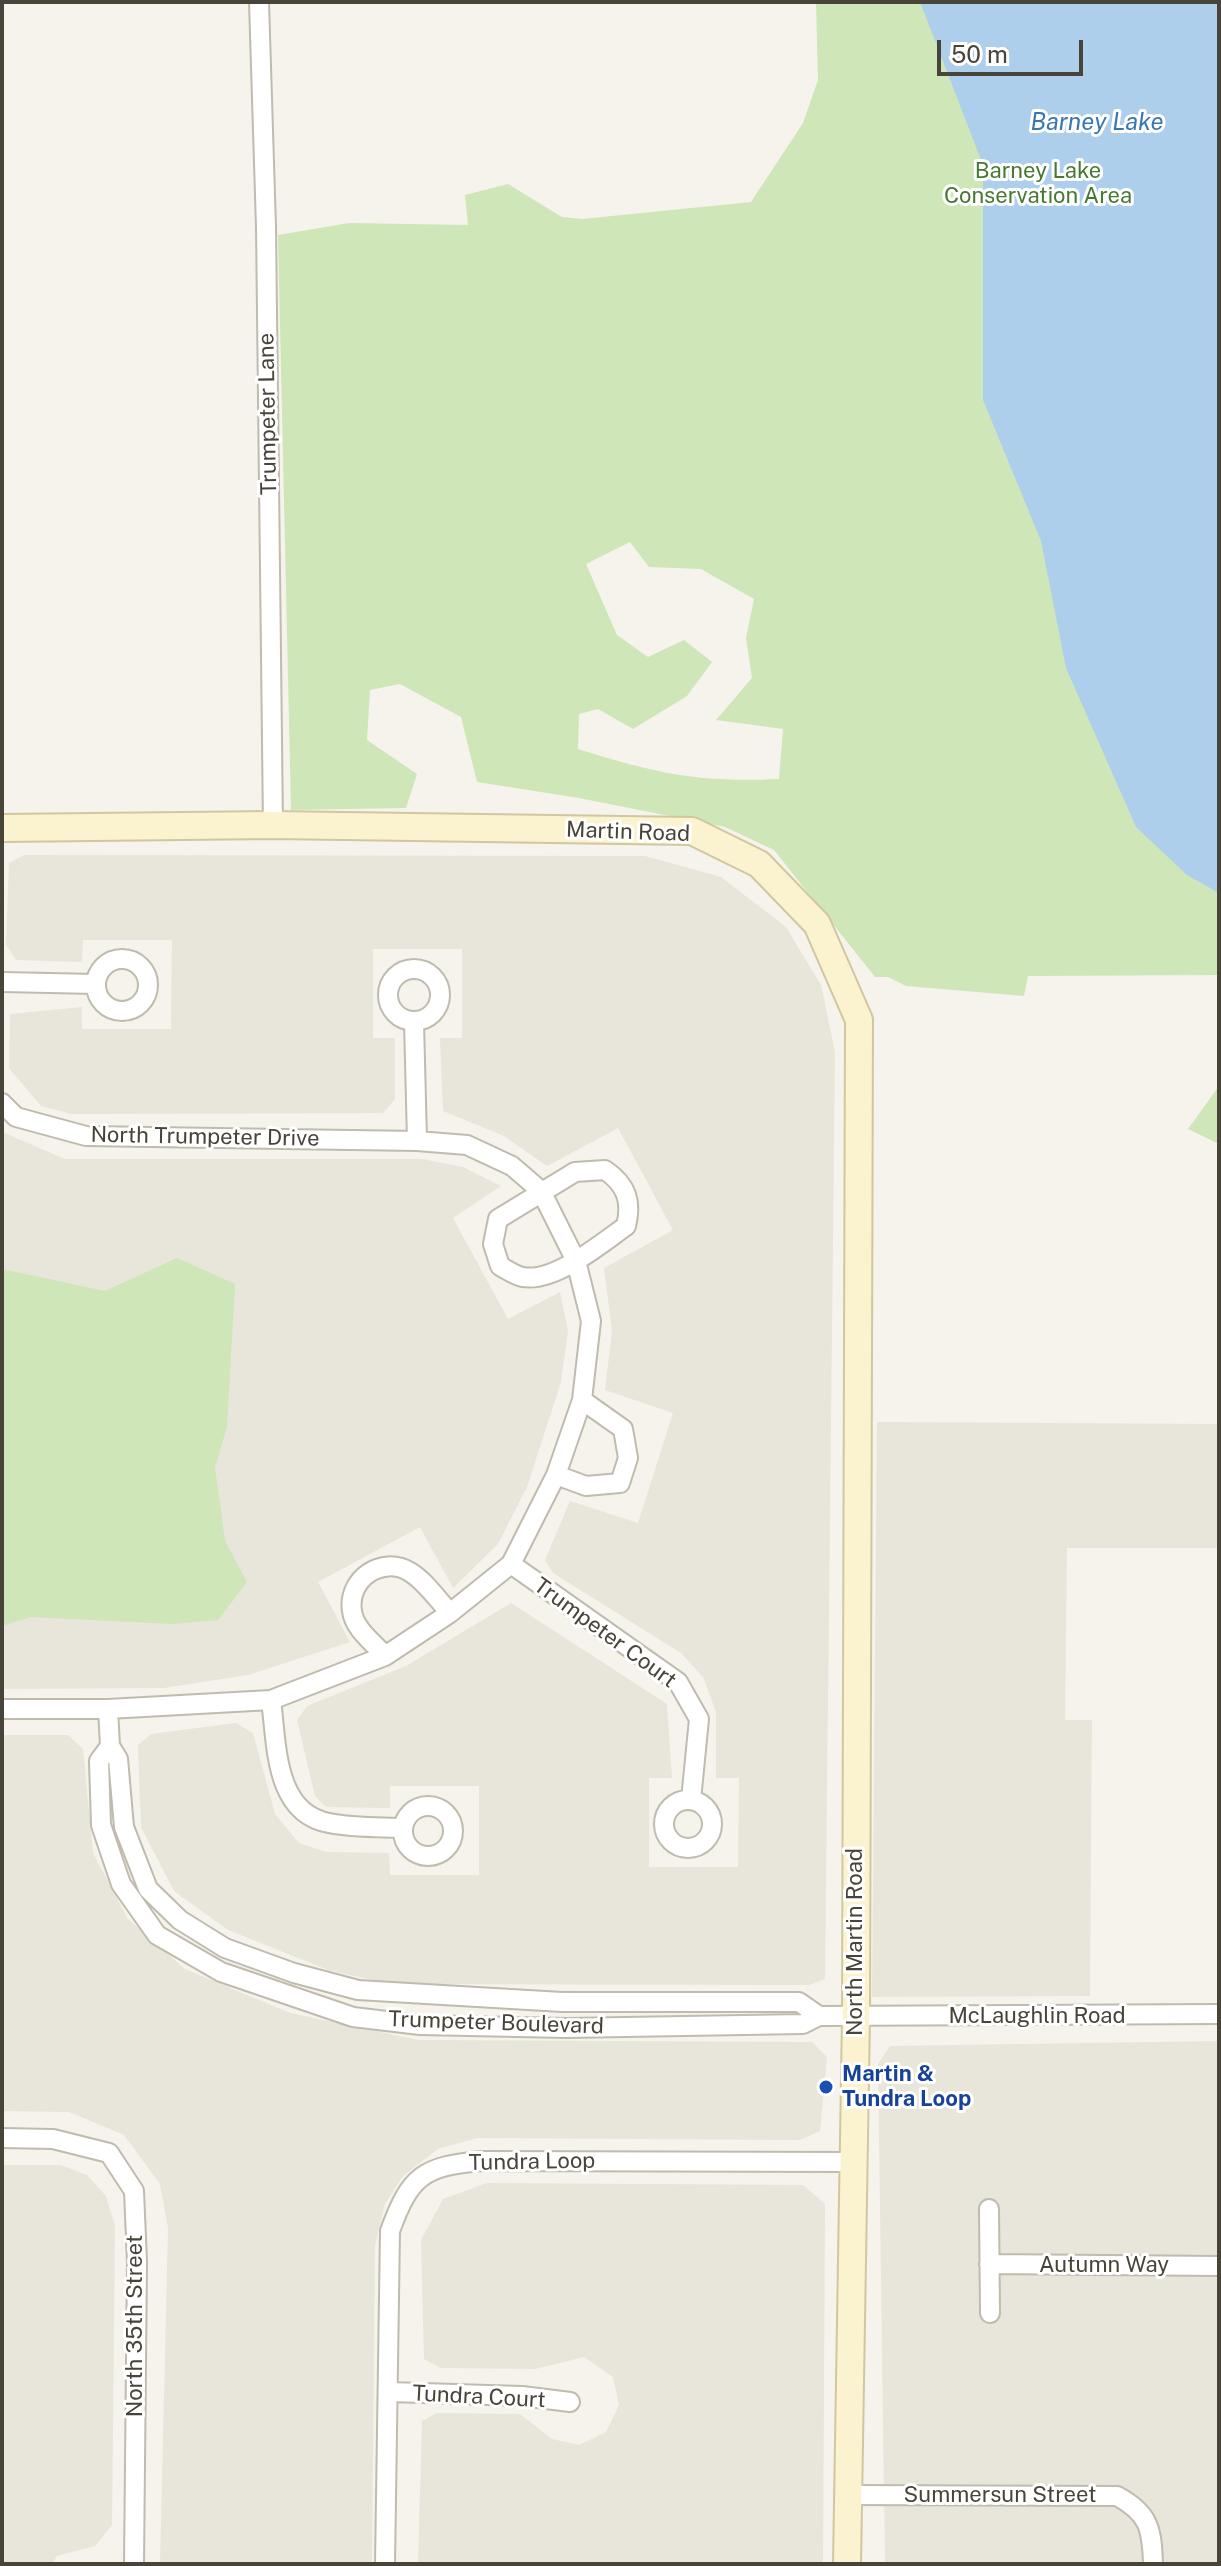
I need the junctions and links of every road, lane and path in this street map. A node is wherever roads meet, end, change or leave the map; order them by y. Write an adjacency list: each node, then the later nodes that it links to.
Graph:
1 (259, 2): 2 (street, Trumpeter Lane)
2 (273, 825): 3 (street, Martin Road); 12 (street, Martin Road)
3 (2, 828)
4 (2, 982): 5 (street)
5 (96, 984)
6 (414, 1022): 8 (street)
7 (2, 1103): 8 (street, North Trumpeter Drive)
8 (417, 1141): 9 (street, North Trumpeter Drive)
9 (541, 1191): 10 (street, North Trumpeter Drive); 10 (street); 10 (street)
10 (576, 1261): 11 (street, North Trumpeter Drive)
11 (582, 1400): 13 (street, North Trumpeter Drive); 13 (street)
12 (856, 1415): 25 (street, North Martin Road)
13 (556, 1475): 14 (street, North Trumpeter Drive)
14 (511, 1564): 15 (street, North Trumpeter Drive); 21 (street, Trumpeter Court)
15 (450, 1613): 16 (street, North Trumpeter Drive); 16 (street)
16 (385, 1656): 17 (street, North Trumpeter Drive)
17 (271, 1700): 19 (street, North Trumpeter Drive); 22 (street)
18 (2, 1709): 19 (street, North Trumpeter Drive)
19 (108, 1709): 20 (street, Trumpeter Boulevard)
20 (110, 1746): 24 (street, Trumpeter Boulevard); 24 (street, Trumpeter Boulevard)
21 (691, 1800)
22 (403, 1828)
23 (1219, 2014): 25 (street, McLaughlin Road)
24 (819, 2016): 25 (street, Trumpeter Boulevard)
25 (856, 2017): 27 (street, North Martin Road)
26 (2, 2138): 35 (street, North 35th Street)
27 (851, 2162): 32 (street, Tundra Loop); 34 (street, North Martin Road)
28 (989, 2209): 29 (street)
29 (989, 2264): 30 (street, Autumn Way); 31 (street)
30 (1219, 2266)
31 (990, 2313)
32 (389, 2392): 33 (street, Tundra Court); 36 (street, Tundra Loop)
33 (570, 2402)
34 (847, 2495): 37 (street, North Martin Road); 38 (street, Summersun Street)
35 (134, 2564)
36 (385, 2564)
37 (847, 2564)
38 (1153, 2564)

